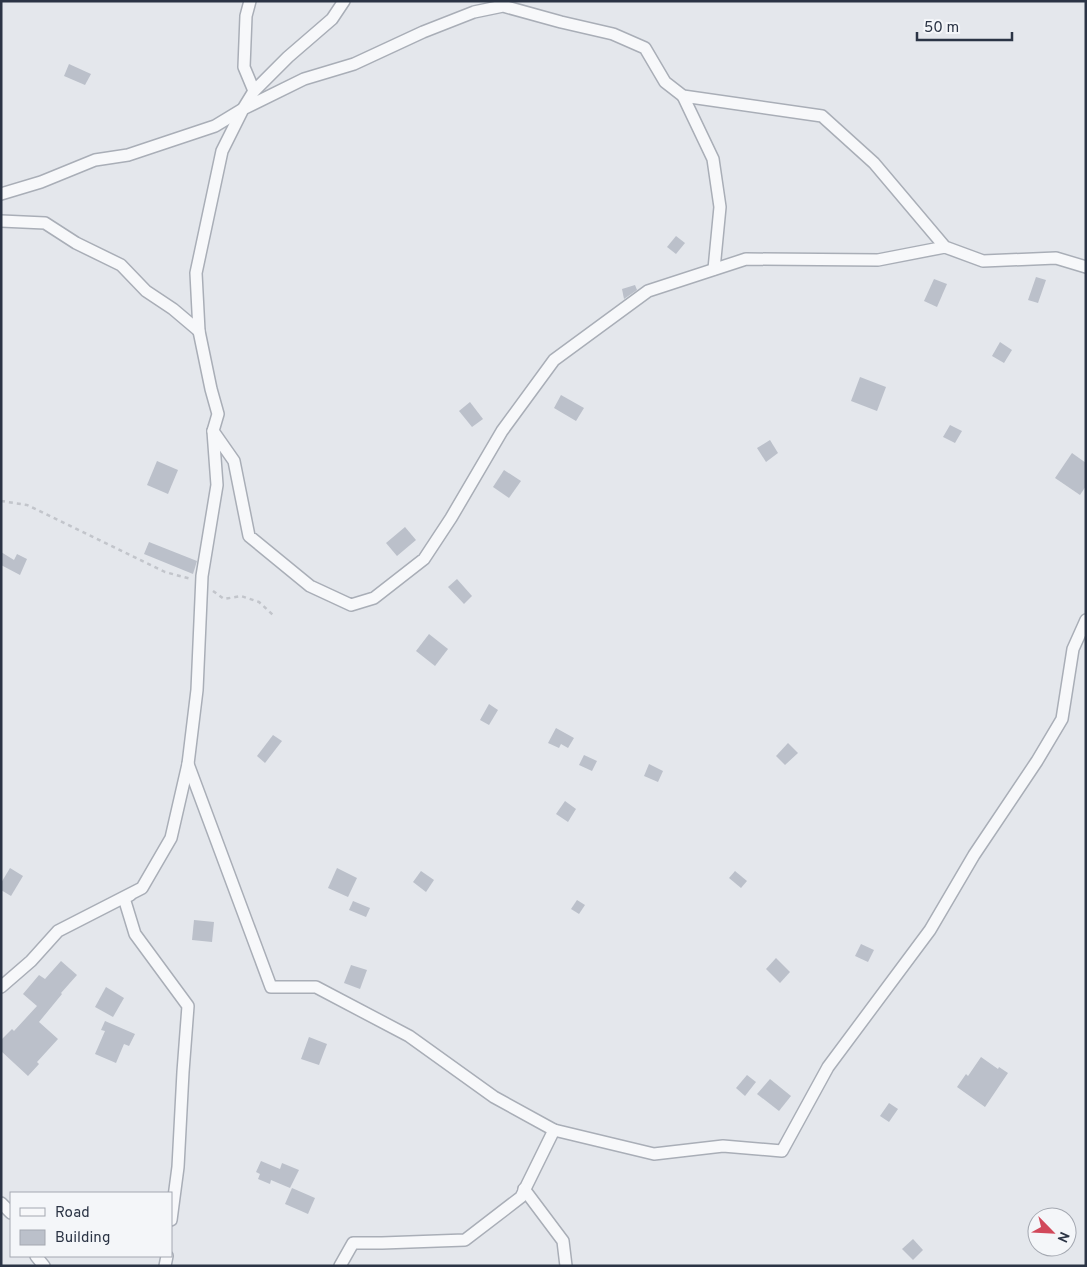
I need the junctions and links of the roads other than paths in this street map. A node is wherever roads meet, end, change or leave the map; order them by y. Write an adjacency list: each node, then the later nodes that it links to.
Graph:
1 (250, 1): 3 (street)
2 (344, 1): 3 (street)
3 (254, 91): 5 (street)
4 (683, 96): 5 (street); 8 (street); 10 (street)
5 (243, 109): 6 (street); 11 (street)
6 (1, 194)
7 (1, 221): 11 (street)
8 (945, 247): 9 (street); 10 (street)
9 (1086, 267)
10 (714, 269): 12 (street)
11 (199, 331): 12 (street)
12 (213, 430): 14 (street)
13 (1086, 620): 17 (street)
14 (188, 764): 15 (street); 17 (street)
15 (142, 888): 16 (street); 20 (street)
16 (1, 987)
17 (554, 1130): 18 (street)
18 (524, 1189): 22 (street); 23 (street)
19 (1, 1203): 21 (street)
20 (172, 1212)
21 (10, 1213)
22 (340, 1266)
23 (566, 1266)

